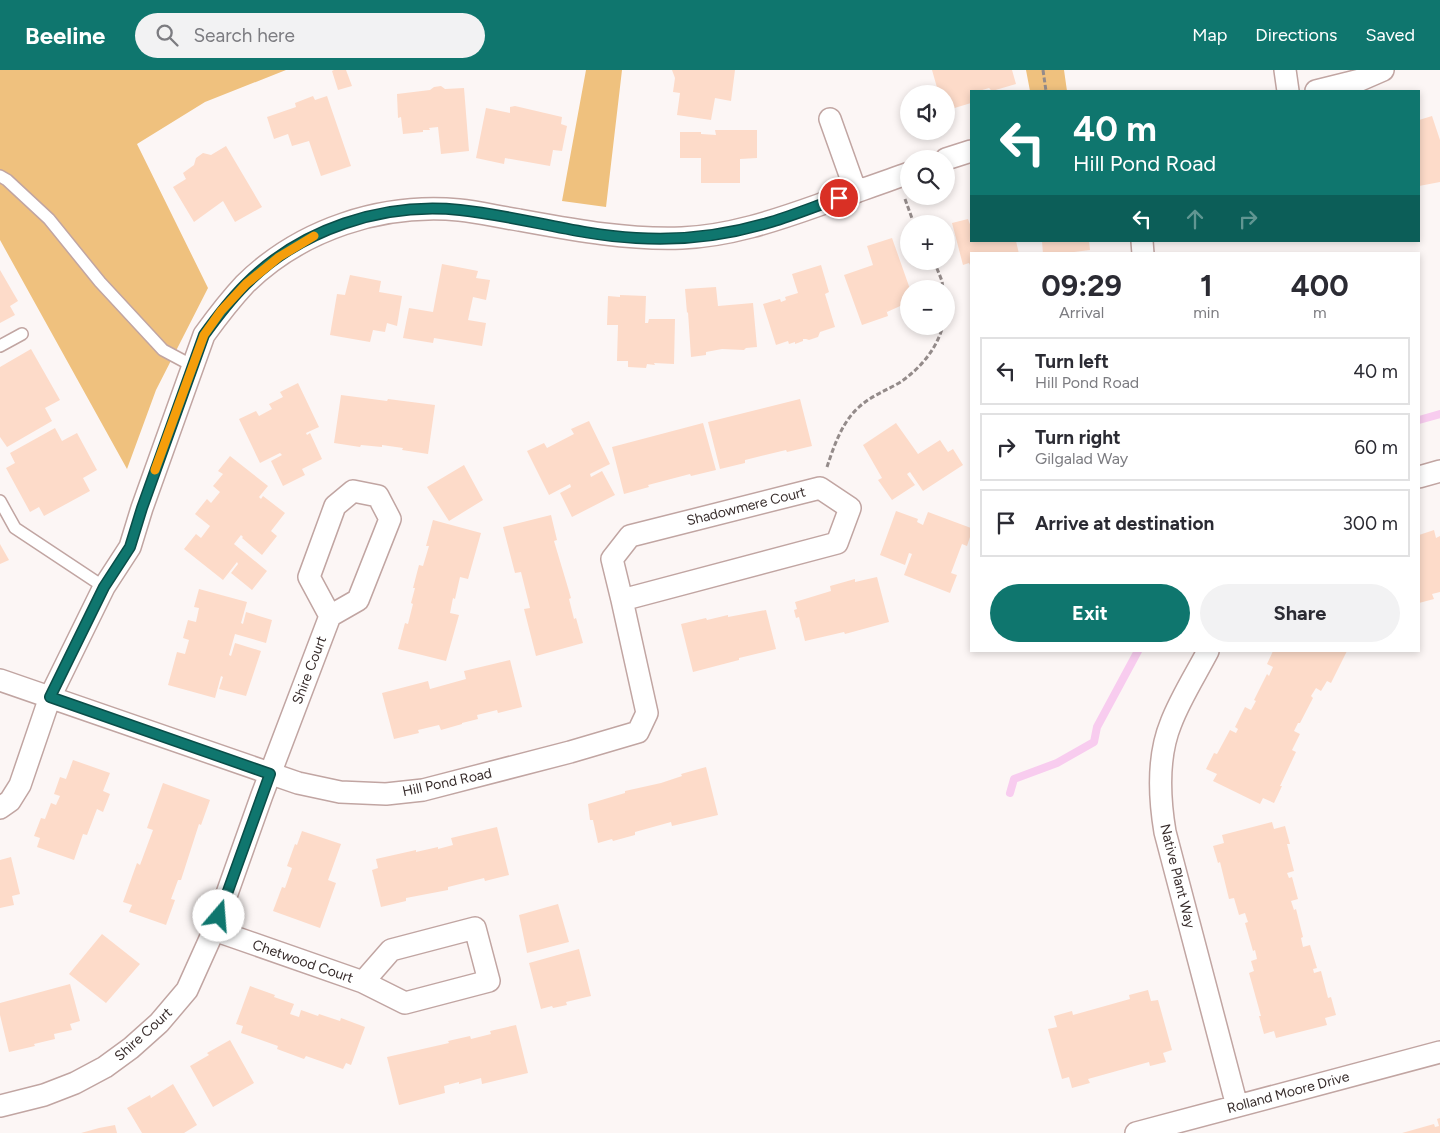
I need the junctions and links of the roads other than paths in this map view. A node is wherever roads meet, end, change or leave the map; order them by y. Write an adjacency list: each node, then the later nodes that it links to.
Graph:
1 (1285, 70): 3 (street)
2 (1383, 70): 4 (street)
3 (1288, 90)
4 (1320, 90)
5 (830, 119): 10 (street)
6 (970, 151): 7 (street)
7 (955, 156)
8 (0, 176): 13 (lane)
9 (900, 176): 10 (street)
10 (856, 192): 13 (street)
11 (22, 334): 12 (lane)
12 (0, 346)
13 (193, 366): 17 (street)
14 (1440, 472): 15 (street)
15 (1420, 477)
16 (0, 501): 17 (lane)
17 (104, 587): 22 (street)
18 (622, 600): 18 (street, Shadowmere Court); 23 (street, Shadowmere Court)
19 (330, 616): 19 (street); 24 (street, Shire Court)
20 (1207, 652): 30 (street, Native Plant Way)
21 (0, 680): 22 (street, Hill Pond Road)
22 (50, 697): 24 (street, Hill Pond Road); 25 (street)
23 (638, 732): 24 (street, Hill Pond Road)
24 (270, 774): 26 (street, Shire Court)
25 (0, 808)
26 (214, 930): 27 (street, Chetwood Court); 29 (street, Shire Court)
27 (363, 982): 27 (street, Chetwood Court)
28 (1440, 1052): 30 (street, Rolland Moore Drive)
29 (0, 1106)
30 (1237, 1106): 31 (street, Rolland Moore Drive)
31 (1136, 1133)

